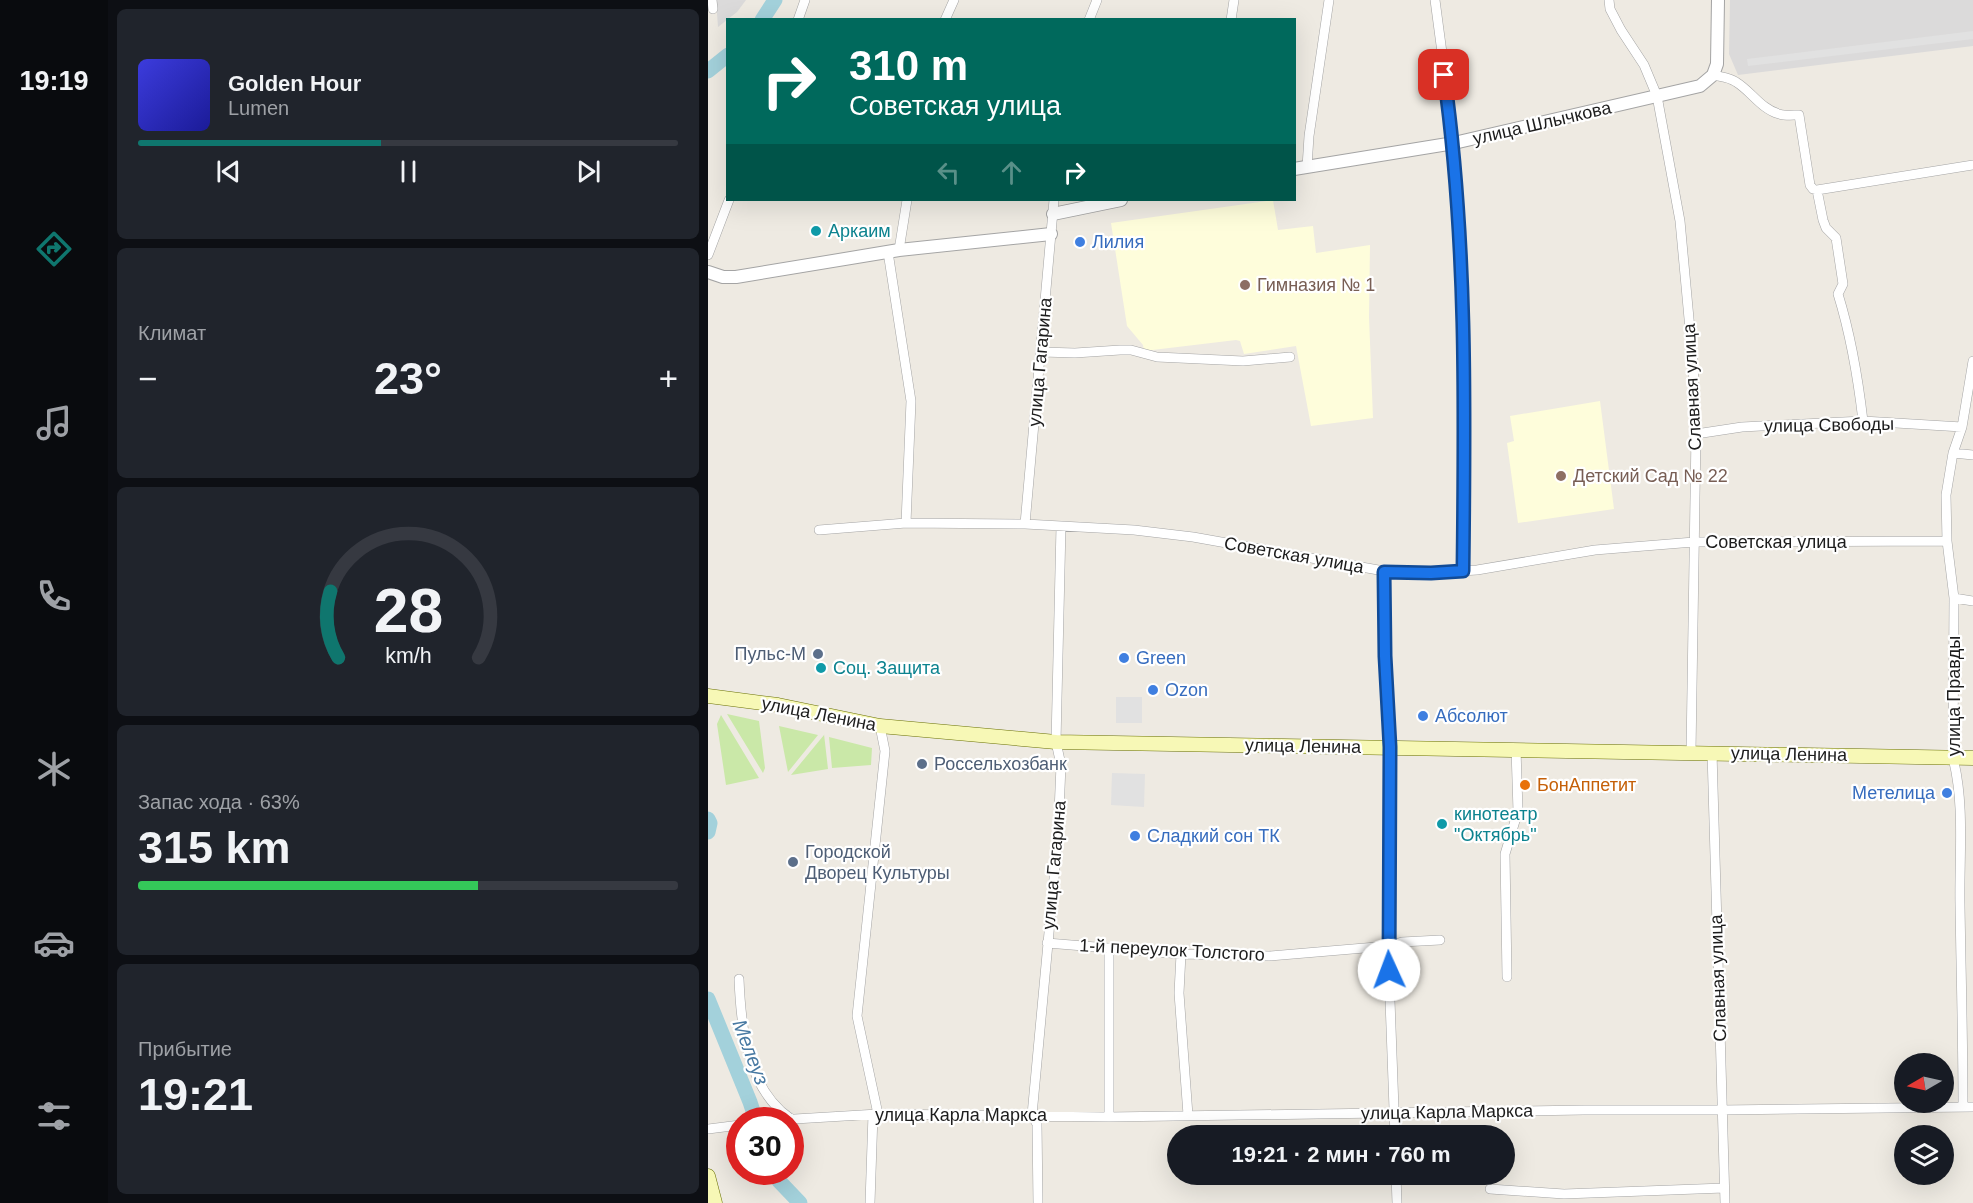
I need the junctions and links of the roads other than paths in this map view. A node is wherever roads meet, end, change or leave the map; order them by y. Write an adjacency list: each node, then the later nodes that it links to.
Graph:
1 (805, 0): 9 (street)
2 (954, 0): 10 (street)
3 (1097, 0): 11 (street)
4 (1234, 0): 12 (street)
5 (1329, 0): 17 (street)
6 (1435, 0): 15 (street)
7 (1609, 0): 14 (street, Славная улица)
8 (1718, 0): 13 (street)
9 (799, 18)
10 (946, 18)
11 (1090, 18)
12 (1231, 18)
13 (1713, 75): 14 (street, улица Шлычкова); 19 (street)
14 (1656, 96): 15 (street, улица Шлычкова); 34 (street, Славная улица)
15 (1454, 143): 17 (street, улица Шлычкова); 43 (street)
16 (1973, 165): 19 (street)
17 (1308, 167): 18 (street, улица Шлычкова)
18 (1296, 169)
19 (1817, 190): 32 (street)
20 (729, 201): 27 (street)
21 (907, 201): 26 (street)
22 (1054, 201): 24 (street, улица Гагарина)
23 (1116, 201): 24 (street)
24 (1053, 214): 25 (street, улица Гагарина)
25 (1051, 234): 26 (street); 29 (street, улица Гагарина)
26 (893, 251): 28 (street); 37 (street)
27 (708, 255)
28 (708, 272)
29 (1041, 352): 30 (street); 38 (street, улица Гагарина)
30 (1290, 357)
31 (1973, 360): 33 (street, улица Правды)
32 (1863, 421): 33 (street, улица Свободы); 34 (street, улица Свободы)
33 (1962, 427): 35 (street, улица Правды)
34 (1696, 434): 42 (street, Славная улица)
35 (1953, 453): 36 (street); 41 (street, улица Правды)
36 (1973, 455)
37 (906, 523): 38 (street, Советская улица); 40 (street, Советская улица)
38 (1025, 524): 39 (street, Советская улица)
39 (1061, 526): 44 (street, Советская улица); 49 (street, улица Гагарина)
40 (819, 530)
41 (1947, 541): 42 (street, Советская улица); 45 (street, улица Правды)
42 (1694, 542): 43 (street, Советская улица); 52 (street, Славная улица)
43 (1463, 571): 44 (street, Советская улица)
44 (1384, 572): 50 (street)
45 (1953, 598): 46 (street); 54 (street, улица Правды)
46 (1973, 600)
47 (708, 696): 48 (main road, улица Ленина)
48 (880, 726): 49 (main road, улица Ленина); 67 (street)
49 (1056, 742): 50 (main road, улица Ленина); 57 (street, улица Гагарина)
50 (1390, 747): 51 (main road, улица Ленина); 58 (street)
51 (1516, 749): 52 (main road, улица Ленина); 61 (street)
52 (1691, 752): 53 (main road, улица Ленина)
53 (1712, 752): 54 (main road, улица Ленина); 65 (street, Славная улица)
54 (1953, 758): 55 (main road, улица Ленина); 64 (street, улица Правды)
55 (1973, 758)
56 (1440, 940): 58 (street, 1-й переулок Толстого)
57 (1047, 943): 59 (street, 1-й переулок Толстого); 68 (street, улица Гагарина)
58 (1388, 946): 60 (street, 1-й переулок Толстого); 66 (street)
59 (1109, 948): 60 (street, 1-й переулок Толстого); 70 (street)
60 (1181, 954): 69 (street)
61 (1507, 977)
62 (739, 979): 63 (street)
63 (777, 1107)
64 (1968, 1107): 65 (street, улица Карла Маркса)
65 (1722, 1110): 66 (street, улица Карла Маркса); 77 (street, Славная улица)
66 (1395, 1113): 69 (street, улица Карла Маркса); 72 (street)
67 (876, 1114): 68 (street, улица Карла Маркса); 71 (street, улица Карла Маркса); 80 (street)
68 (1032, 1115): 70 (street, улица Карла Маркса); 81 (street, улица Гагарина)
69 (1188, 1116): 70 (street, улица Карла Маркса)
70 (1108, 1117)
71 (804, 1118)
72 (1395, 1125)
73 (726, 1127): 74 (street)
74 (708, 1129)
75 (708, 1176): 79 (main road)
76 (1396, 1185): 82 (street)
77 (1724, 1188): 78 (street); 83 (street, Славная улица)
78 (1490, 1189)
79 (715, 1203)
80 (870, 1203)
81 (1038, 1203)
82 (1397, 1203)
83 (1725, 1203)

